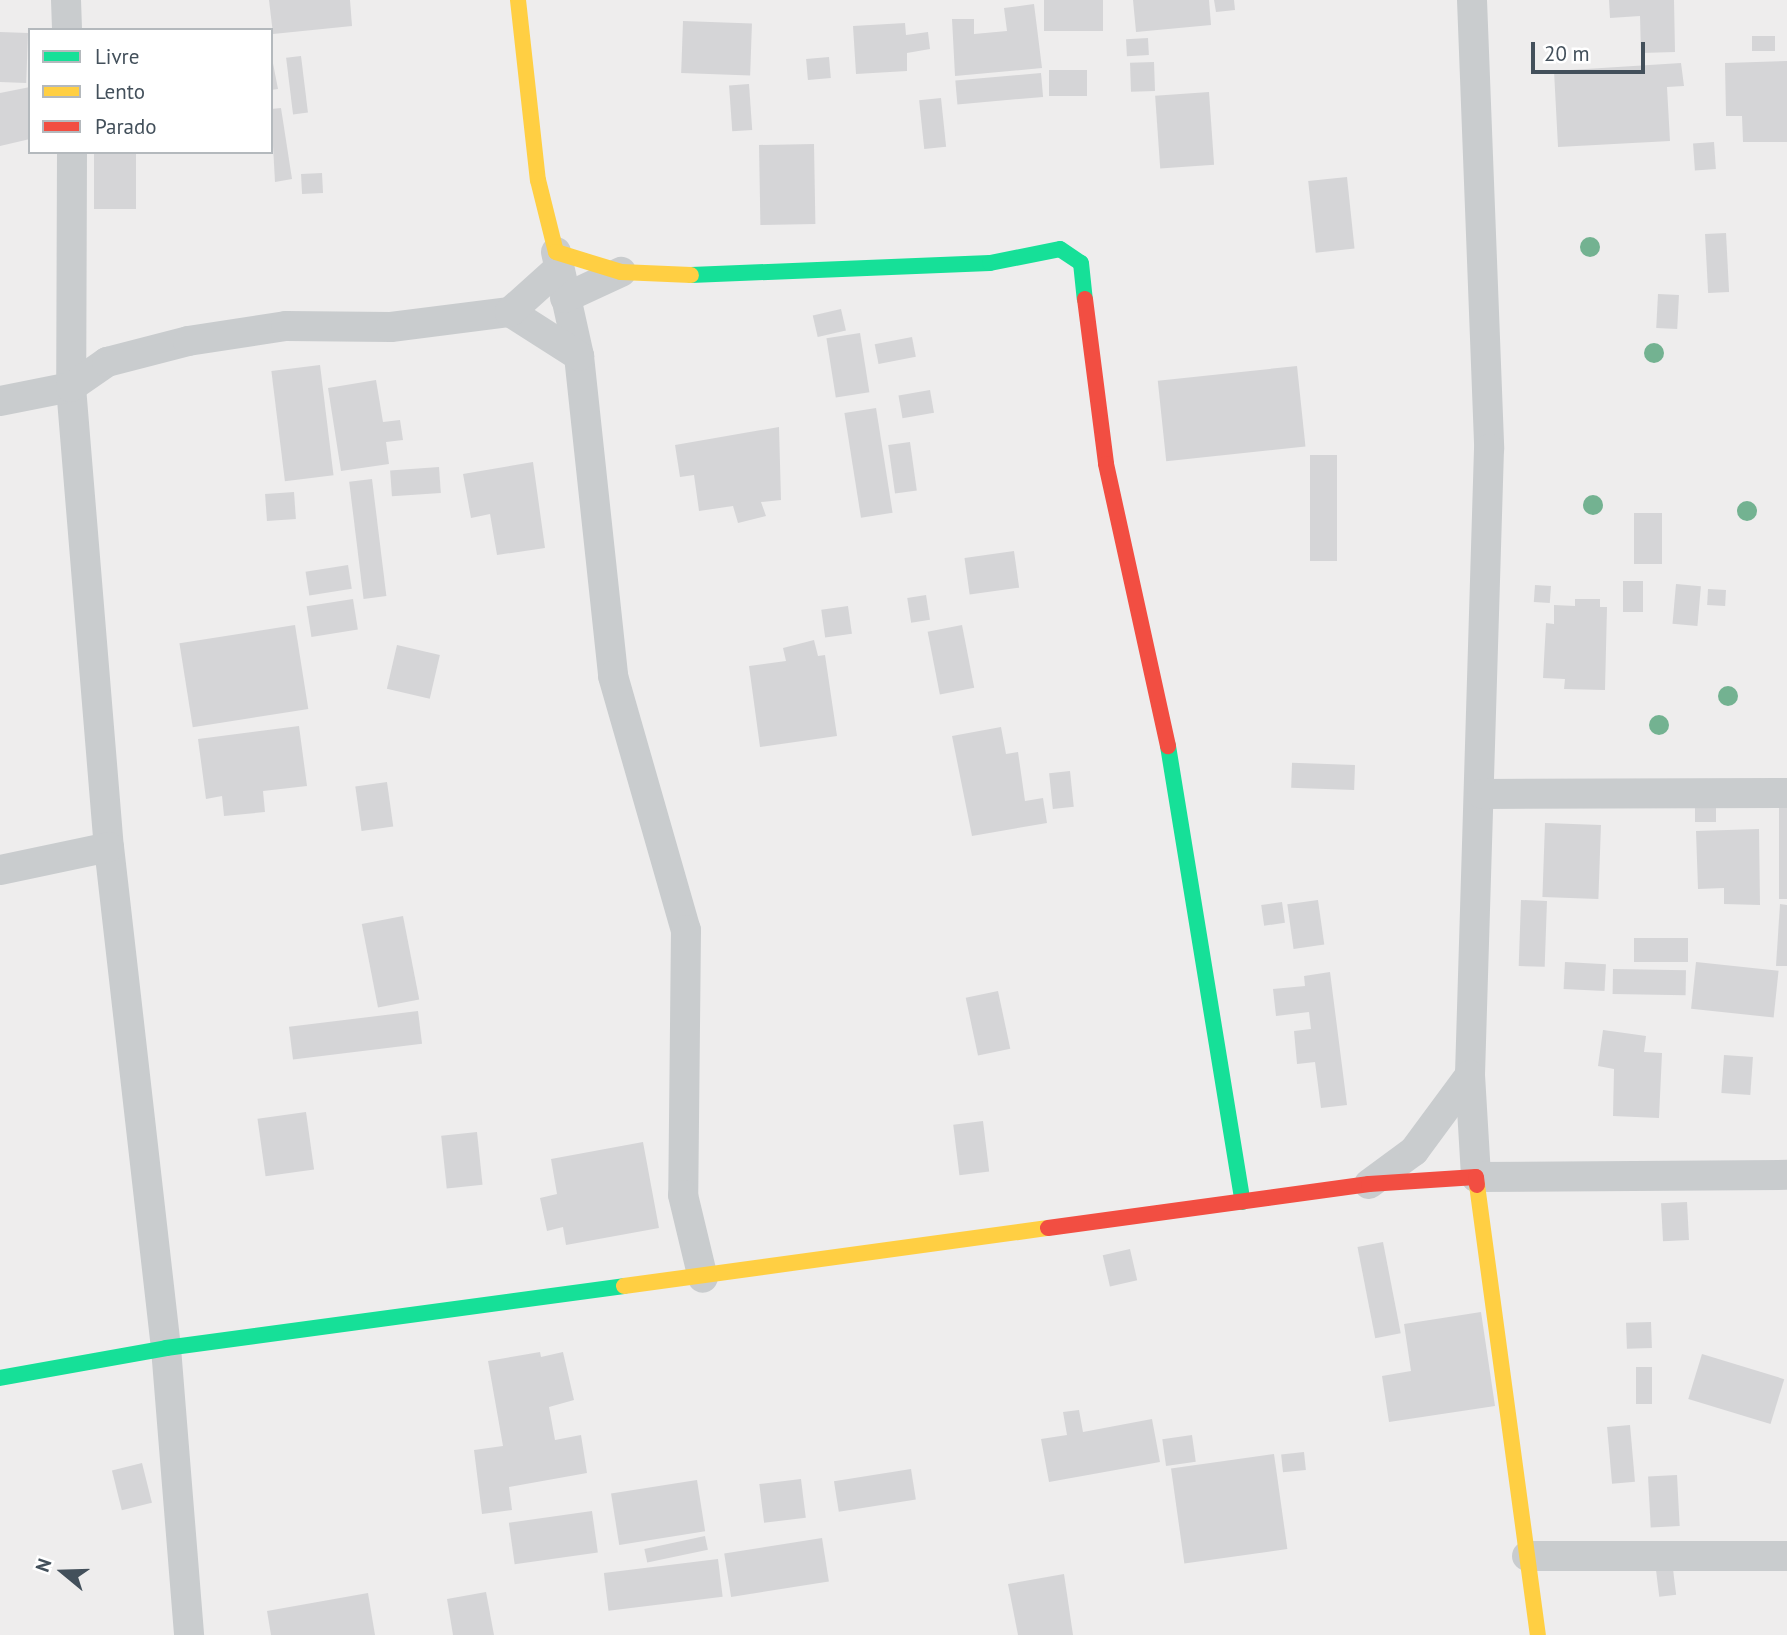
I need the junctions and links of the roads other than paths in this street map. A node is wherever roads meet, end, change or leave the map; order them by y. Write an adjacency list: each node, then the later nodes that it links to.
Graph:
1 (66, 0): 4 (street)
2 (518, 0): 6 (street)
3 (1472, 0): 14 (street)
4 (67, 28)
5 (72, 154): 11 (street)
6 (558, 260): 7 (street); 8 (street); 9 (street)
7 (621, 272): 8 (street); 21 (street)
8 (565, 298): 10 (street)
9 (510, 312): 10 (street); 11 (street)
10 (579, 356): 22 (street)
11 (71, 387): 12 (street); 15 (street)
12 (0, 401)
13 (1787, 793): 14 (street)
14 (1482, 794): 17 (street)
15 (109, 847): 16 (street); 23 (street)
16 (0, 870)
17 (1470, 1075): 19 (street); 20 (street)
18 (1787, 1175): 19 (street)
19 (1476, 1177): 20 (street); 25 (street)
20 (1369, 1184): 21 (street)
21 (1243, 1202): 22 (street)
22 (703, 1278): 23 (street)
23 (166, 1348): 24 (street); 27 (street)
24 (0, 1378)
25 (1527, 1556): 26 (street); 28 (street)
26 (1787, 1556)
27 (189, 1635)
28 (1538, 1635)

